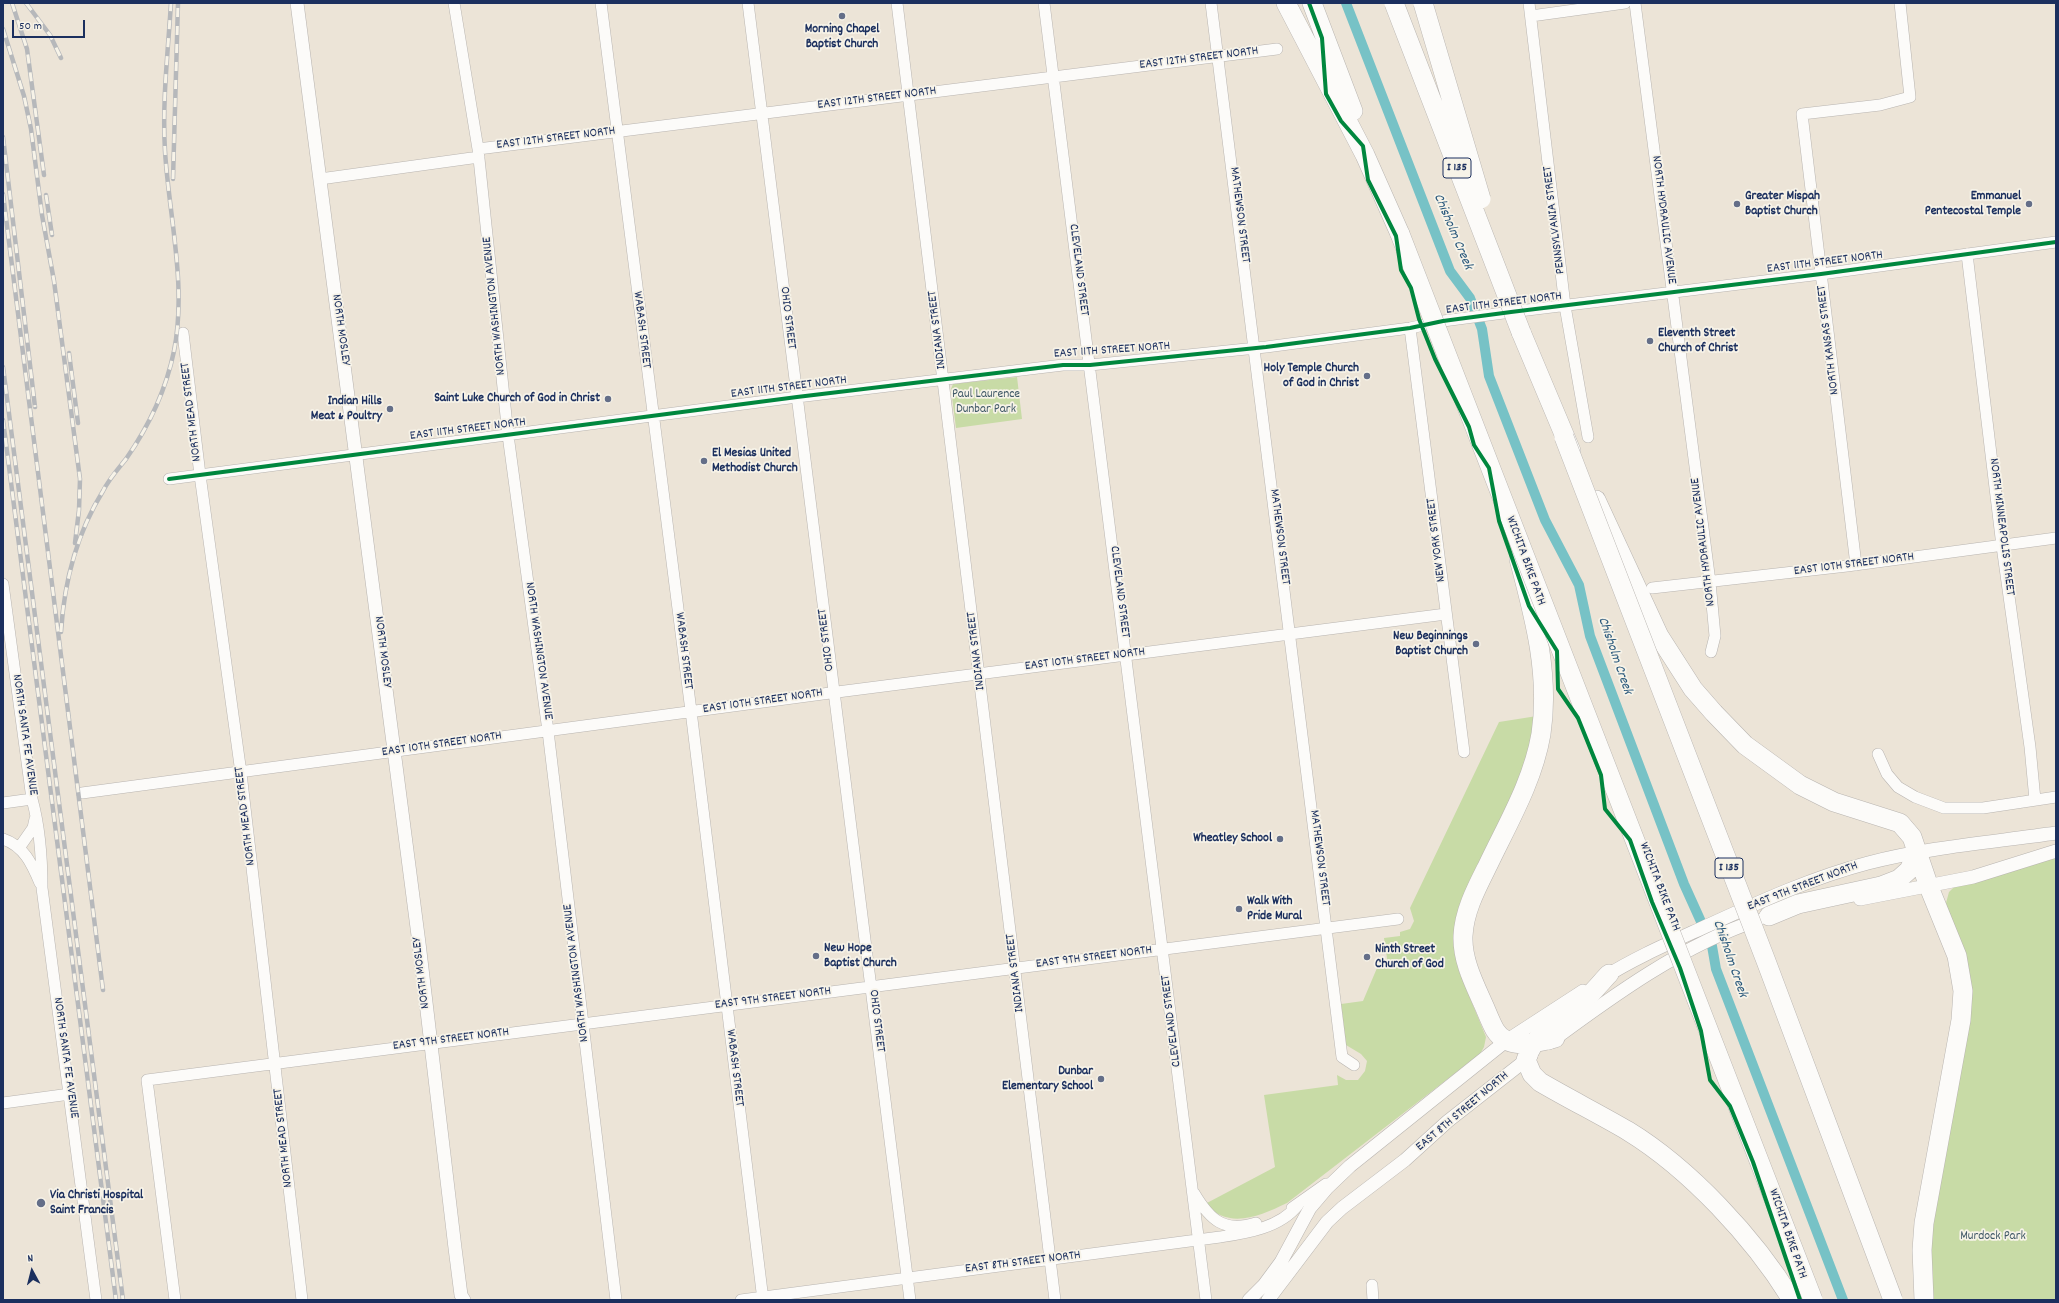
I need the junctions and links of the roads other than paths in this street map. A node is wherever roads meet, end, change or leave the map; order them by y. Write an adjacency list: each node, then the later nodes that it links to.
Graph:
1 (297, 3): 24 (street, NORTH MOSLEY)
2 (454, 3): 23 (street, NORTH WASHINGTON AVENUE)
3 (601, 3): 22 (street, WABASH STREET)
4 (748, 3): 21 (street, OHIO STREET)
5 (897, 3): 20 (street, INDIANA STREET)
6 (1044, 3): 19 (street, CLEVELAND STREET)
7 (1211, 3): 18 (street, MATHEWSON STREET)
8 (1286, 3): 25 (highway)
9 (1312, 3): 25 (highway)
10 (1394, 3): 32 (highway, I 135, bridge)
11 (1423, 3): 32 (highway, bridge)
12 (1529, 3): 16 (street, PENNSYLVANIA STREET)
13 (1625, 3): 16 (street)
14 (1636, 3): 29 (street, NORTH HYDRAULIC AVENUE)
15 (1900, 3): 28 (street, NORTH KANSAS STREET)
16 (1531, 16): 30 (street, PENNSYLVANIA STREET)
17 (1277, 49): 18 (street, EAST 12TH STREET NORTH)
18 (1218, 56): 19 (street, EAST 12TH STREET NORTH); 34 (street, MATHEWSON STREET)
19 (1054, 77): 20 (street, EAST 12TH STREET NORTH); 35 (street, CLEVELAND STREET)
20 (909, 95): 21 (street, EAST 12TH STREET NORTH); 36 (street, INDIANA STREET)
21 (762, 113): 22 (street, EAST 12TH STREET NORTH); 37 (street, OHIO STREET)
22 (616, 131): 23 (street, EAST 12TH STREET NORTH); 38 (street, WABASH STREET)
23 (478, 153): 24 (street, EAST 12TH STREET NORTH); 39 (street, NORTH WASHINGTON AVENUE)
24 (320, 179): 42 (street, NORTH MOSLEY)
25 (1400, 234): 45 (highway, bridge)
26 (2056, 242): 27 (street, EAST 11TH STREET NORTH)
27 (1966, 254): 28 (street, EAST 11TH STREET NORTH); 47 (street, NORTH MINNEAPOLIS STREET)
28 (1822, 274): 29 (street, EAST 11TH STREET NORTH); 48 (street, NORTH KANSAS STREET)
29 (1673, 292): 30 (street, EAST 11TH STREET NORTH); 49 (street, NORTH HYDRAULIC AVENUE)
30 (1565, 306): 31 (street, EAST 11TH STREET NORTH); 41 (street, PENNSYLVANIA STREET)
31 (1410, 328): 34 (street, EAST 11TH STREET NORTH); 52 (street, NEW YORK STREET)
32 (1522, 332): 40 (highway, I 135)
33 (183, 333): 43 (street, NORTH MEAD STREET)
34 (1255, 348): 35 (street, EAST 11TH STREET NORTH); 53 (street, MATHEWSON STREET)
35 (1090, 365): 36 (street, EAST 11TH STREET NORTH); 55 (street, CLEVELAND STREET)
36 (944, 379): 37 (street, EAST 11TH STREET NORTH); 56 (street, INDIANA STREET)
37 (797, 397): 38 (street, EAST 11TH STREET NORTH); 57 (street, OHIO STREET)
38 (652, 416): 39 (street, EAST 11TH STREET NORTH); 58 (street, WABASH STREET)
39 (508, 435): 42 (street, EAST 11TH STREET NORTH); 59 (street, NORTH WASHINGTON AVENUE)
40 (1564, 437): 74 (highway, bridge); 117 (highway, I 135, bridge)
41 (1588, 437)
42 (356, 455): 43 (street, EAST 11TH STREET NORTH); 60 (street, NORTH MOSLEY)
43 (200, 475): 44 (street, EAST 11TH STREET NORTH); 63 (street, NORTH MEAD STREET)
44 (169, 478)
45 (1502, 495): 88 (highway, bridge); 116 (highway, bridge)
46 (2056, 538): 47 (street, EAST 10TH STREET NORTH)
47 (2002, 546): 48 (street, EAST 10TH STREET NORTH); 67 (street, NORTH MINNEAPOLIS STREET)
48 (1856, 565): 49 (street, EAST 10TH STREET NORTH)
49 (1710, 582): 51 (street, EAST 10TH STREET NORTH); 54 (street, NORTH HYDRAULIC AVENUE)
50 (3, 584): 66 (street, NORTH SANTA FE AVENUE)
51 (1652, 588)
52 (1446, 614): 53 (street, EAST 10TH STREET NORTH); 61 (street, NEW YORK STREET)
53 (1291, 633): 55 (street, EAST 10TH STREET NORTH); 79 (street, MATHEWSON STREET)
54 (1711, 652)
55 (1126, 654): 56 (street, EAST 10TH STREET NORTH); 81 (street, CLEVELAND STREET)
56 (979, 674): 57 (street, EAST 10TH STREET NORTH); 82 (street, INDIANA STREET)
57 (833, 692): 58 (street, EAST 10TH STREET NORTH); 84 (street, OHIO STREET)
58 (691, 711): 59 (street, EAST 10TH STREET NORTH); 85 (street, WABASH STREET)
59 (548, 730): 60 (street, EAST 10TH STREET NORTH); 86 (street, NORTH WASHINGTON AVENUE)
60 (394, 752): 63 (street, EAST 10TH STREET NORTH); 89 (street, NORTH MOSLEY)
61 (1464, 752)
62 (1878, 754): 67 (street)
63 (241, 773): 64 (street, EAST 10TH STREET NORTH); 91 (street, NORTH MEAD STREET)
64 (82, 793)
65 (2056, 797): 67 (street)
66 (32, 799): 68 (street); 69 (street, NORTH SANTA FE AVENUE)
67 (2035, 800)
68 (3, 803)
69 (36, 815): 72 (street); 76 (street, NORTH SANTA FE AVENUE)
70 (2056, 833): 74 (street, EAST 9TH STREET NORTH)
71 (3, 840): 72 (street)
72 (19, 848): 76 (street)
73 (2056, 851): 75 (street, EAST 9TH STREET NORTH)
74 (1917, 853): 75 (highway); 77 (highway); 80 (street, EAST 9TH STREET NORTH)
75 (1929, 887): 77 (street, EAST 9TH STREET NORTH); 118 (highway)
76 (42, 888): 93 (street, NORTH SANTA FE AVENUE)
77 (1769, 916): 87 (street, EAST 9TH STREET NORTH)
78 (1398, 919): 79 (street, EAST 9TH STREET NORTH)
79 (1327, 928): 81 (street, EAST 9TH STREET NORTH); 92 (street, MATHEWSON STREET)
80 (1674, 941): 83 (street, EAST 8TH STREET NORTH)
81 (1163, 949): 82 (street, EAST 9TH STREET NORTH); 96 (street, CLEVELAND STREET)
82 (1015, 968): 84 (street, EAST 9TH STREET NORTH); 99 (street, INDIANA STREET)
83 (1609, 974): 88 (street, EAST 8TH STREET NORTH); 90 (highway)
84 (871, 987): 85 (street, EAST 9TH STREET NORTH); 100 (street, OHIO STREET)
85 (726, 1005): 86 (street, EAST 9TH STREET NORTH); 102 (street, WABASH STREET)
86 (583, 1024): 89 (street, EAST 9TH STREET NORTH); 108 (street, NORTH WASHINGTON AVENUE)
87 (1556, 1038): 90 (highway)
88 (1506, 1041): 90 (highway); 95 (street, EAST 8TH STREET NORTH)
89 (431, 1042): 91 (street, EAST 9TH STREET NORTH); 107 (street, NORTH MOSLEY)
90 (1529, 1052): 103 (street, EAST 8TH STREET NORTH); 115 (highway)
91 (276, 1063): 105 (street, EAST 9TH STREET NORTH); 106 (street, NORTH MEAD STREET)
92 (1354, 1065)
93 (70, 1094): 94 (street); 104 (street, NORTH SANTA FE AVENUE)
94 (3, 1103)
95 (1350, 1166): 97 (street, EAST 8TH STREET NORTH); 113 (street)
96 (1192, 1190): 97 (street, EAST 8TH STREET NORTH); 98 (street, CLEVELAND STREET)
97 (1298, 1206): 98 (street, EAST 8TH STREET NORTH)
98 (1198, 1240): 99 (street, EAST 8TH STREET NORTH); 112 (street, CLEVELAND STREET)
99 (1049, 1260): 100 (street, EAST 8TH STREET NORTH); 111 (street, INDIANA STREET)
100 (907, 1278): 102 (street, EAST 8TH STREET NORTH); 110 (street, OHIO STREET)
101 (1372, 1285): 114 (street)
102 (762, 1299): 109 (street, EAST 8TH STREET NORTH)
103 (1269, 1299)
104 (96, 1300)
105 (175, 1300)
106 (302, 1300)
107 (464, 1300)
108 (616, 1300)
109 (741, 1300)
110 (910, 1300)
111 (1055, 1300)
112 (1206, 1300)
113 (1249, 1300)
114 (1373, 1300)
115 (1792, 1300)
116 (1813, 1300)
117 (1893, 1300)
118 (1924, 1300)

